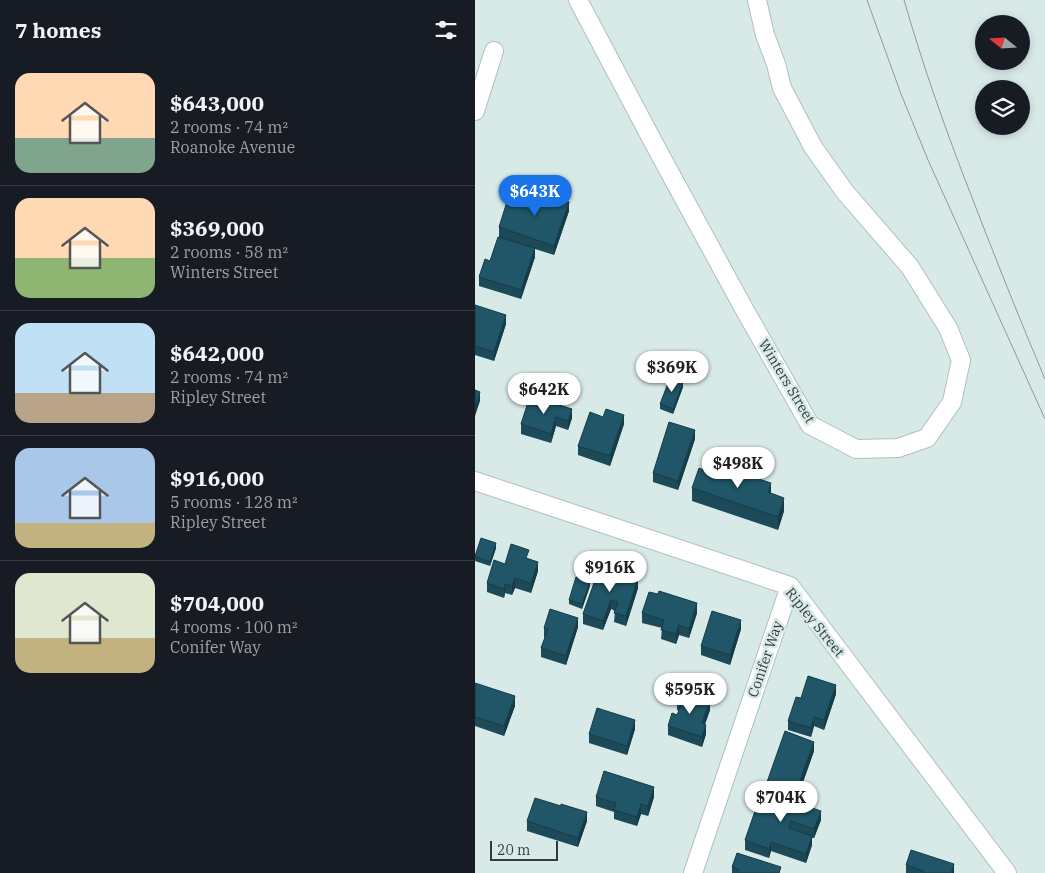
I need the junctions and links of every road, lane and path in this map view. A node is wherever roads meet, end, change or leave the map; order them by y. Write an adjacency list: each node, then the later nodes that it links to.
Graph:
1 (578, 0): 2 (street, Winters Street)
2 (757, 0)
3 (494, 51): 4 (street)
4 (475, 111)
5 (475, 481): 6 (street, Ripley Street)
6 (790, 586): 7 (street, Conifer Way); 8 (street, Ripley Street)
7 (693, 873)
8 (1007, 873)

